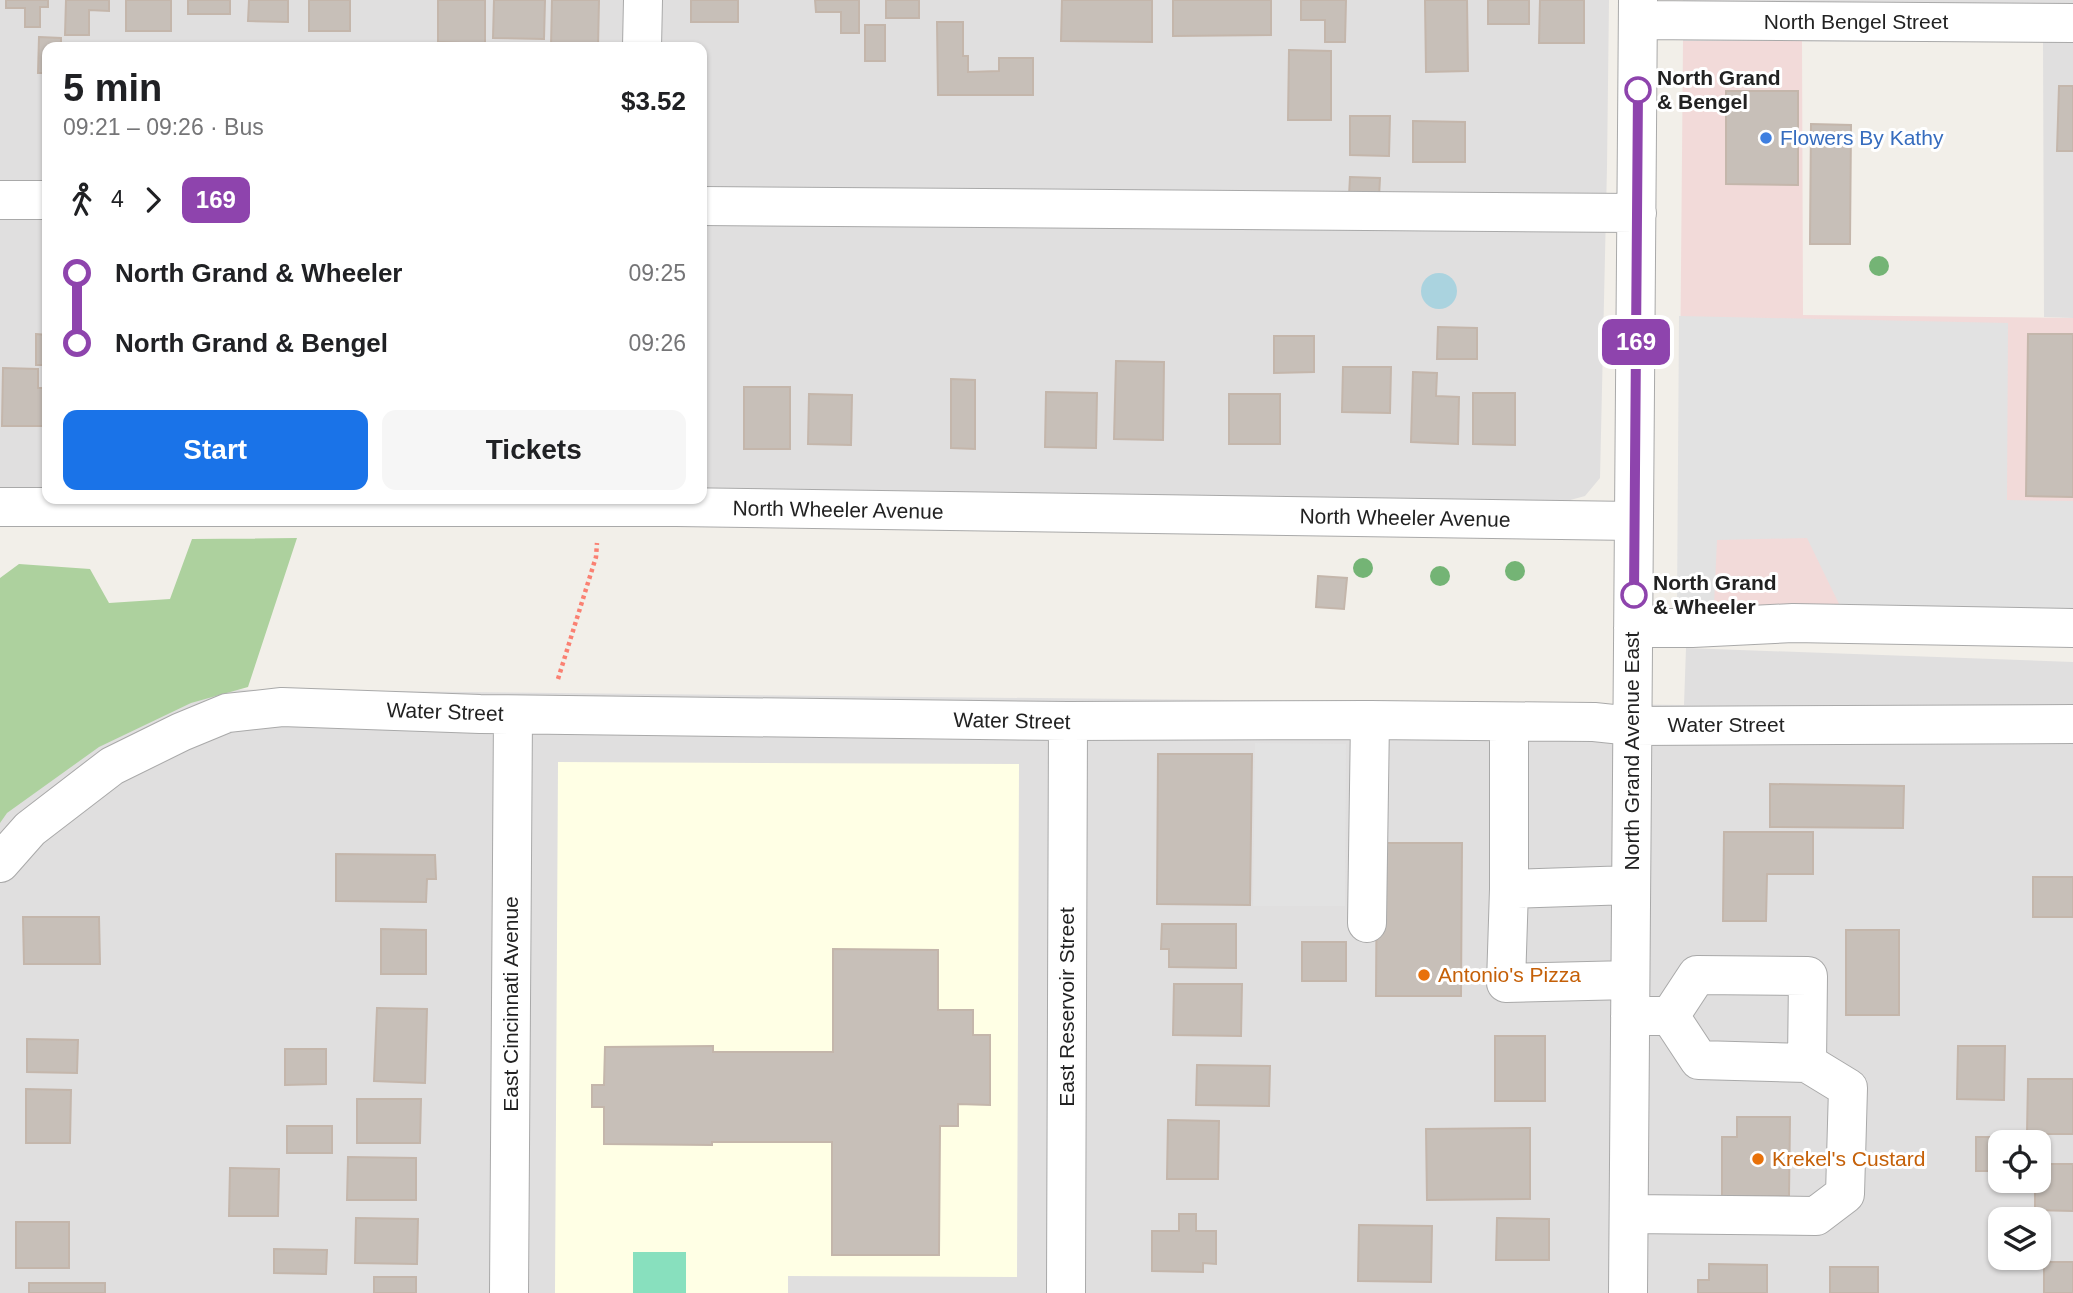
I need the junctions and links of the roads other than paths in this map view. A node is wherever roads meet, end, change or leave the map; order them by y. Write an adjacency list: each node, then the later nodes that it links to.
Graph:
1 (643, 0): 4 (street)
2 (1638, 10): 3 (street, North Bengel Street); 8 (street, North Grand Avenue East)
3 (2073, 23)
4 (642, 42)
5 (0, 200): 6 (street)
6 (42, 200)
7 (707, 206): 8 (street)
8 (1637, 213): 11 (street, North Grand Avenue East)
9 (626, 505): 10 (street, North Wheeler Avenue); 11 (street, North Wheeler Avenue)
10 (0, 507)
11 (1634, 522): 12 (street, North Grand Avenue East)
12 (1633, 628): 13 (street); 19 (street, North Grand Avenue East)
13 (2073, 628)
14 (530, 715): 16 (street, Water Street); 20 (street, Water Street); 28 (street, East Cincinnati Avenue)
15 (1370, 720): 16 (street, Water Street); 17 (street, Water Street); 23 (street)
16 (1068, 721): 29 (street, East Reservoir Street)
17 (1508, 722): 19 (street, Water Street); 22 (street)
18 (2073, 724): 19 (street, Water Street)
19 (1632, 726): 21 (street, North Grand Avenue East)
20 (0, 863)
21 (1631, 885): 22 (street); 24 (street, North Grand Avenue East)
22 (1509, 889): 24 (street)
23 (1367, 923)
24 (1630, 998): 25 (street); 27 (street, North Grand Avenue East)
25 (1670, 1016): 26 (street); 26 (street)
26 (1807, 1063): 27 (street)
27 (1629, 1214): 30 (street, North Grand Avenue East)
28 (509, 1293)
29 (1066, 1293)
30 (1628, 1293)

